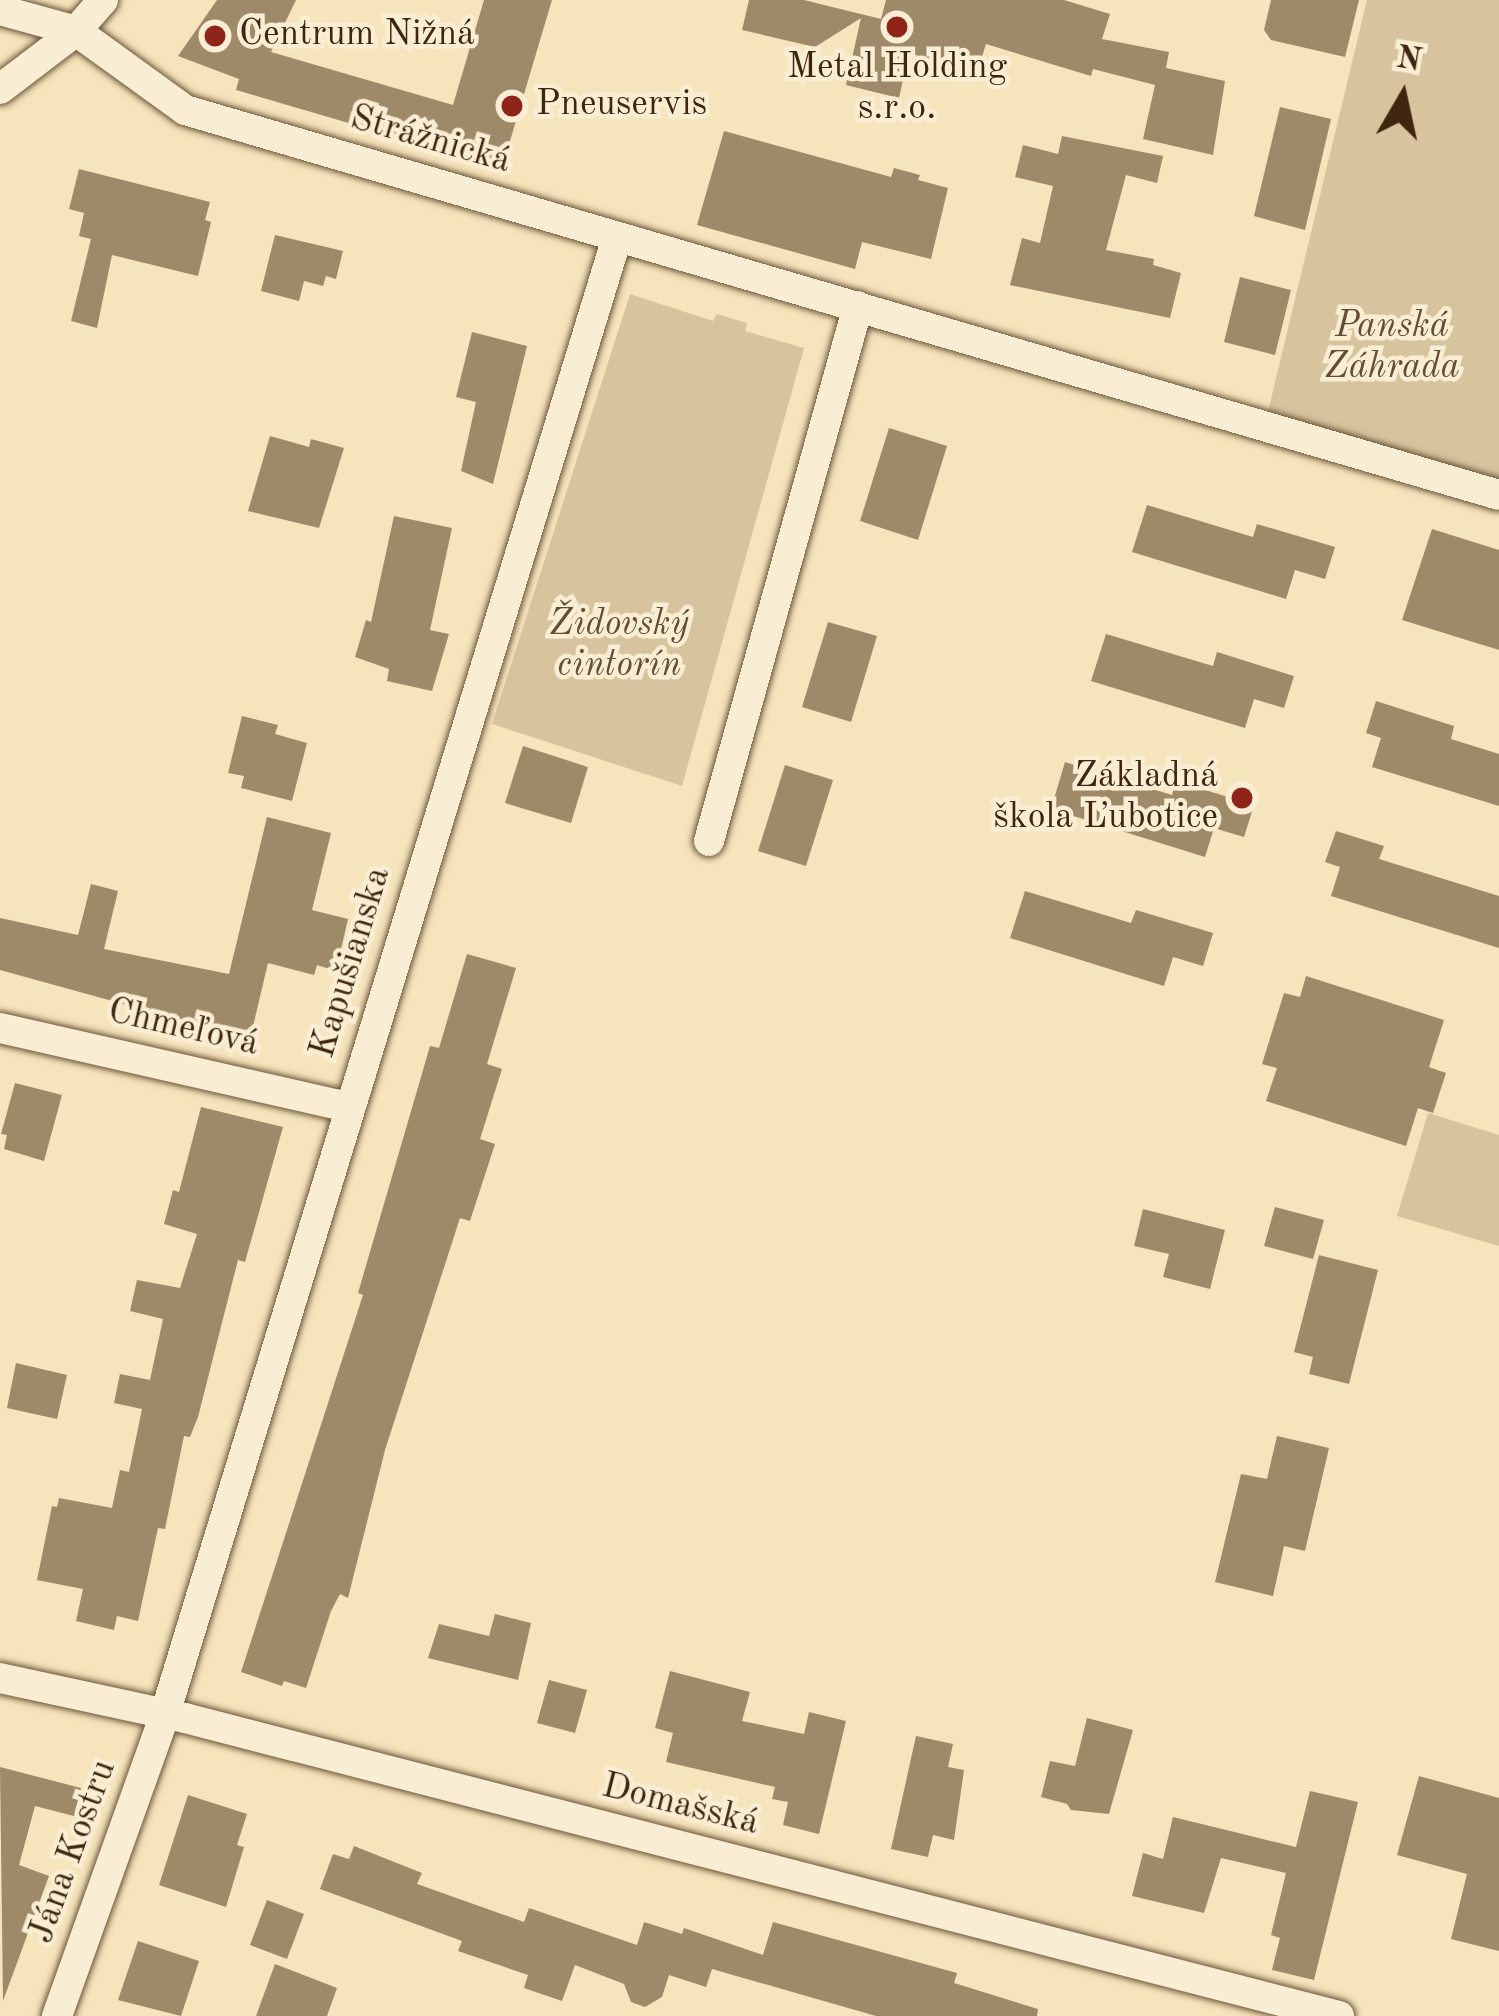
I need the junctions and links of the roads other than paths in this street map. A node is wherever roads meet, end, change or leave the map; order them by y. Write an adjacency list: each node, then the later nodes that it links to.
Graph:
1 (103, 0): 3 (street)
2 (0, 10): 3 (street, Strážnická)
3 (76, 31): 4 (street); 5 (street, Strážnická)
4 (0, 89)
5 (617, 237): 6 (street, Strážnická); 10 (street, Kapušianska)
6 (858, 306): 7 (street, Strážnická); 8 (street)
7 (1499, 495)
8 (710, 841)
9 (0, 1028): 10 (street, Chmeľová)
10 (348, 1107): 12 (street, Kapušianska)
11 (0, 1678): 12 (street, Domašská)
12 (166, 1714): 13 (street, Jána Kostru); 14 (street, Domašská)
13 (57, 2016)
14 (1339, 2016)

